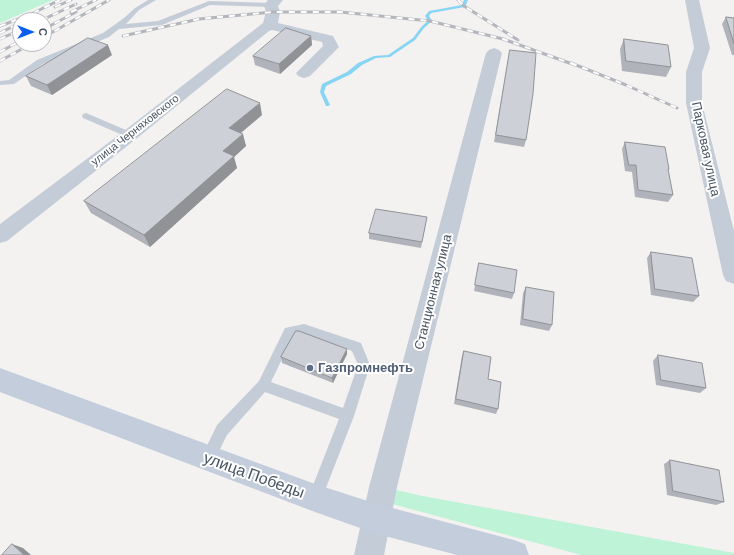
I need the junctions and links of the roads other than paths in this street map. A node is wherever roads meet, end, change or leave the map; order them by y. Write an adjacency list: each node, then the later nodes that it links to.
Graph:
1 (153, 0): 5 (lane)
2 (692, 0): 12 (street, Парковая улица)
3 (273, 2): 4 (street); 5 (lane)
4 (270, 25): 7 (street); 10 (street, улица Черняховского)
5 (118, 27): 8 (lane)
6 (494, 53): 18 (street, Станционная улица)
7 (304, 73)
8 (0, 83)
9 (86, 116): 10 (lane)
10 (130, 135): 11 (street, улица Черняховского)
11 (0, 235)
12 (734, 275)
13 (0, 380): 16 (main road, улица Победы)
14 (263, 385): 15 (lane); 15 (lane); 16 (lane)
15 (347, 416): 17 (lane)
16 (208, 458): 17 (main road, улица Победы)
17 (315, 498): 18 (main road, улица Победы)
18 (377, 519): 19 (street, Станционная улица); 20 (main road, улица Победы)
19 (369, 555)
20 (514, 555)

